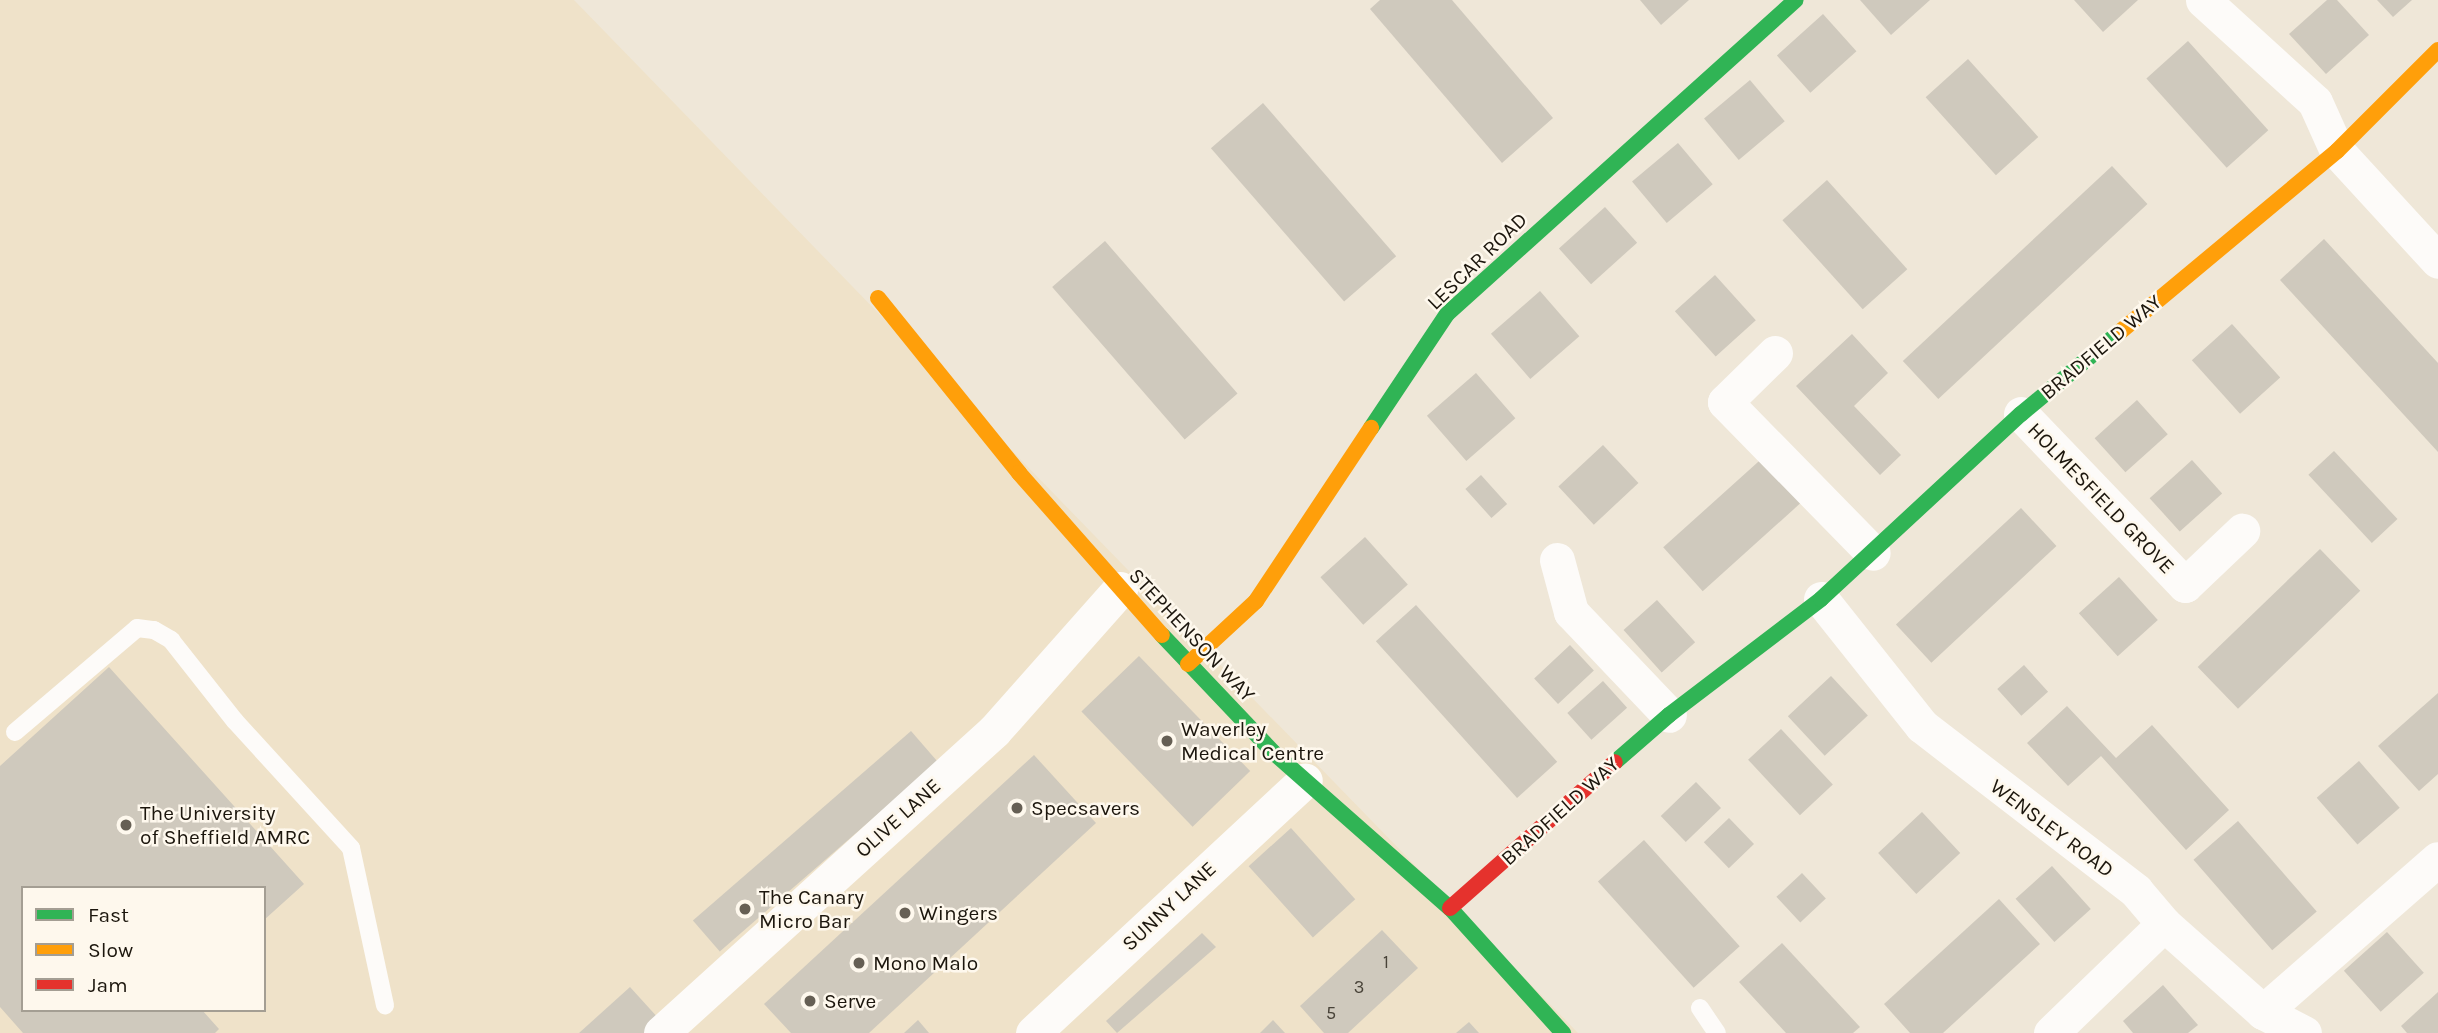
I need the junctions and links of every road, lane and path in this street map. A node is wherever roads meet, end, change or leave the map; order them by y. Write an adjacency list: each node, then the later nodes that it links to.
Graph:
1 (1796, 0): 14 (street, LESCAR ROAD)
2 (2203, 0): 4 (street)
3 (2438, 50): 4 (street, BRADFIELD WAY)
4 (2337, 151): 5 (street); 8 (street, BRADFIELD WAY)
5 (2438, 261)
6 (878, 298): 12 (street, STEPHENSON WAY)
7 (1775, 353): 10 (street)
8 (2021, 414): 9 (street, HOLMESFIELD GROVE); 10 (street, BRADFIELD WAY)
9 (2242, 531)
10 (1873, 553): 13 (street, BRADFIELD WAY)
11 (1557, 560): 15 (street)
12 (1120, 589): 14 (street, STEPHENSON WAY); 24 (street, OLIVE LANE)
13 (1821, 599): 15 (street, BRADFIELD WAY); 20 (street, WENSLEY ROAD)
14 (1188, 664): 17 (street, STEPHENSON WAY)
15 (1669, 715): 19 (street, BRADFIELD WAY)
16 (15, 732): 21 (lane)
17 (1305, 780): 19 (street, STEPHENSON WAY); 25 (street, SUNNY LANE)
18 (2438, 859): 23 (street)
19 (1450, 908): 26 (street, STEPHENSON WAY)
20 (2164, 924): 23 (street, WENSLEY ROAD); 28 (street)
21 (384, 1005)
22 (1700, 1008): 27 (lane)
23 (2263, 1012): 29 (street, WENSLEY ROAD)
24 (661, 1033)
25 (1033, 1033)
26 (1563, 1033)
27 (1717, 1033)
28 (2051, 1033)
29 (2304, 1033)

